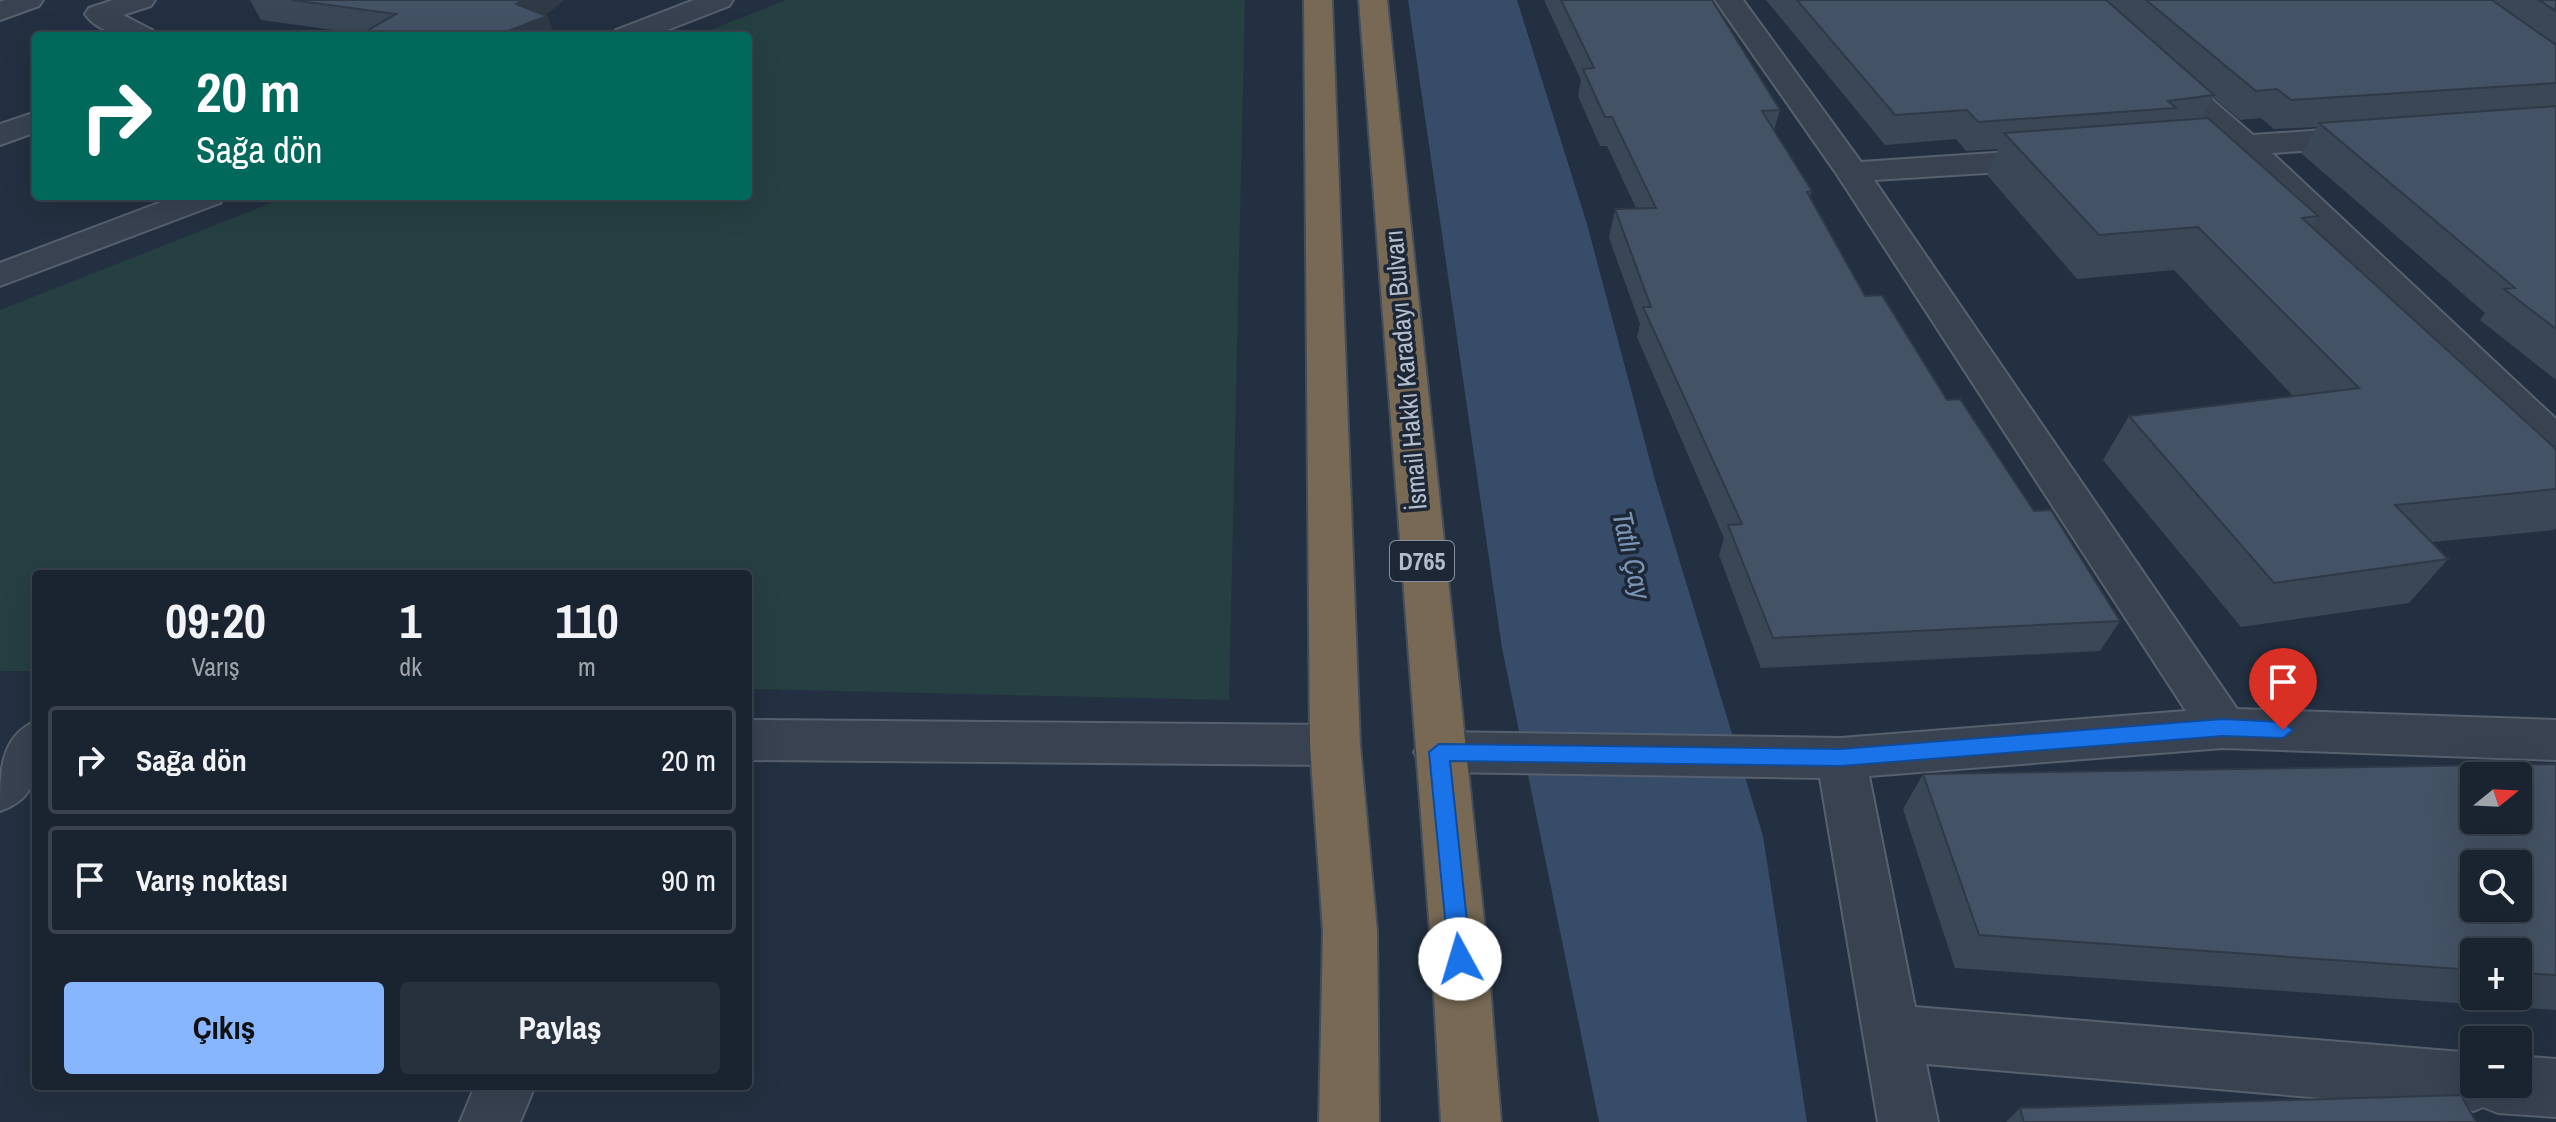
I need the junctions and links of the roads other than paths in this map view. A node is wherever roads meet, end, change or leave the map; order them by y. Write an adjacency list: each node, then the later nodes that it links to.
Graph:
1 (29, 0): 8 (street)
2 (141, 0): 9 (street)
3 (719, 0): 10 (street)
4 (1318, 0): 27 (highway)
5 (1373, 0): 28 (highway, İsmail Hakkı Karadayı Bulvarı / D765)
6 (1729, 0): 17 (street)
7 (2080, 0): 14 (street)
8 (0, 12)
9 (134, 32)
10 (636, 32)
11 (32, 123): 13 (street)
12 (2401, 134): 14 (street)
13 (0, 135)
14 (2246, 146): 15 (street); 20 (street)
15 (2151, 152)
16 (2088, 156): 17 (street)
17 (1852, 172): 21 (street)
18 (197, 200): 19 (street)
19 (0, 275)
20 (2556, 442)
21 (2223, 728): 25 (street); 29 (street)
22 (0, 736): 23 (street)
23 (32, 739)
24 (752, 740): 27 (street)
25 (2556, 740)
26 (32, 745): 30 (street)
27 (1335, 745): 37 (highway)
28 (1439, 752): 29 (street); 38 (highway, İsmail Hakkı Karadayı Bulvarı / D765)
29 (1841, 758): 31 (street)
30 (0, 790)
31 (1891, 1033): 32 (street); 39 (street)
32 (2460, 1081)
33 (2532, 1086): 34 (street)
34 (2556, 1088)
35 (503, 1090): 36 (street)
36 (490, 1122)
37 (1349, 1122)
38 (1471, 1122)
39 (1908, 1122)

